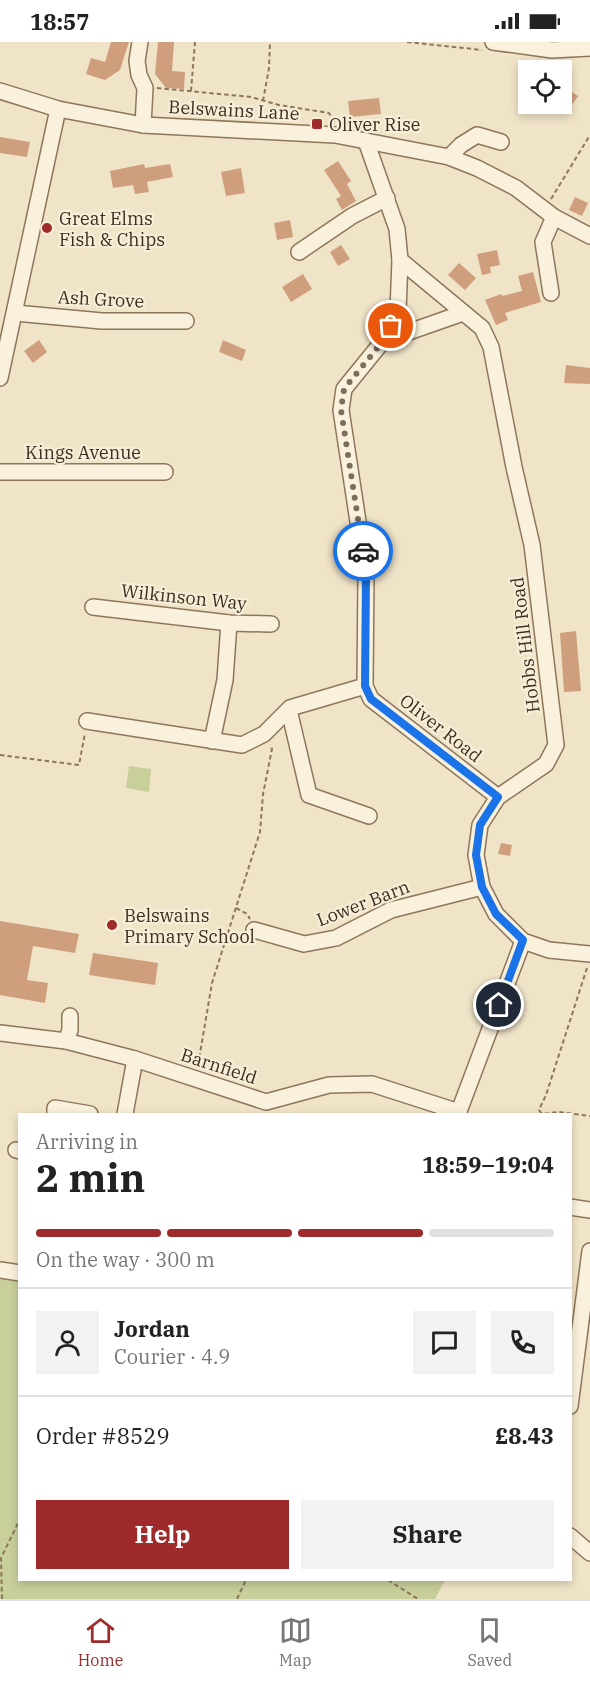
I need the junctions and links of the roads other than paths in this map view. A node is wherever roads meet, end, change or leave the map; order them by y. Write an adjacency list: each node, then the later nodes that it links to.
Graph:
1 (140, 42): 6 (street)
2 (493, 42): 3 (street)
3 (590, 48)
4 (0, 91): 5 (street, Belswains Lane)
5 (58, 109): 6 (street, Belswains Lane); 16 (street)
6 (143, 125): 7 (street, Belswains Lane)
7 (366, 141): 9 (street, Belswains Lane); 10 (street)
8 (501, 142): 9 (street)
9 (448, 157): 11 (street, Belswains Lane)
10 (387, 198): 13 (street); 14 (street)
11 (549, 214): 12 (street, Belswains Lane); 15 (street)
12 (590, 236)
13 (299, 252)
14 (400, 260): 17 (street); 19 (street)
15 (551, 293)
16 (15, 313): 18 (street, Ash Grove); 20 (street)
17 (463, 313): 19 (street); 30 (street, Hobbs Hill Road)
18 (186, 321)
19 (383, 341): 26 (street)
20 (0, 378)
21 (0, 472): 22 (street, Kings Avenue)
22 (165, 472)
23 (93, 607): 24 (street, Wilkinson Way)
24 (229, 623): 25 (street, Wilkinson Way); 29 (street)
25 (271, 624)
26 (365, 686): 27 (street); 30 (street, Oliver Road)
27 (289, 710): 29 (street); 31 (street)
28 (87, 721): 29 (street)
29 (212, 741)
30 (498, 797): 32 (street, Hobbs Hill Road)
31 (369, 816)
32 (482, 887): 33 (street, Lower Barn); 34 (street, Hobbs Hill Road)
33 (254, 930)
34 (523, 940): 35 (street, Hobbs Hill Road); 43 (street)
35 (590, 954)
36 (70, 1016): 38 (street)
37 (0, 1033): 38 (street, Barnfield)
38 (66, 1041): 39 (street, Barnfield)
39 (135, 1059): 42 (street); 43 (street, Barnfield)
40 (54, 1113): 41 (street)
41 (84, 1113)
42 (125, 1113)
43 (458, 1113)
44 (572, 1207): 45 (street)
45 (590, 1210)
46 (590, 1251): 49 (street)
47 (0, 1270): 48 (street)
48 (18, 1273)
49 (572, 1390)
50 (572, 1538): 51 (street)
51 (590, 1552)

